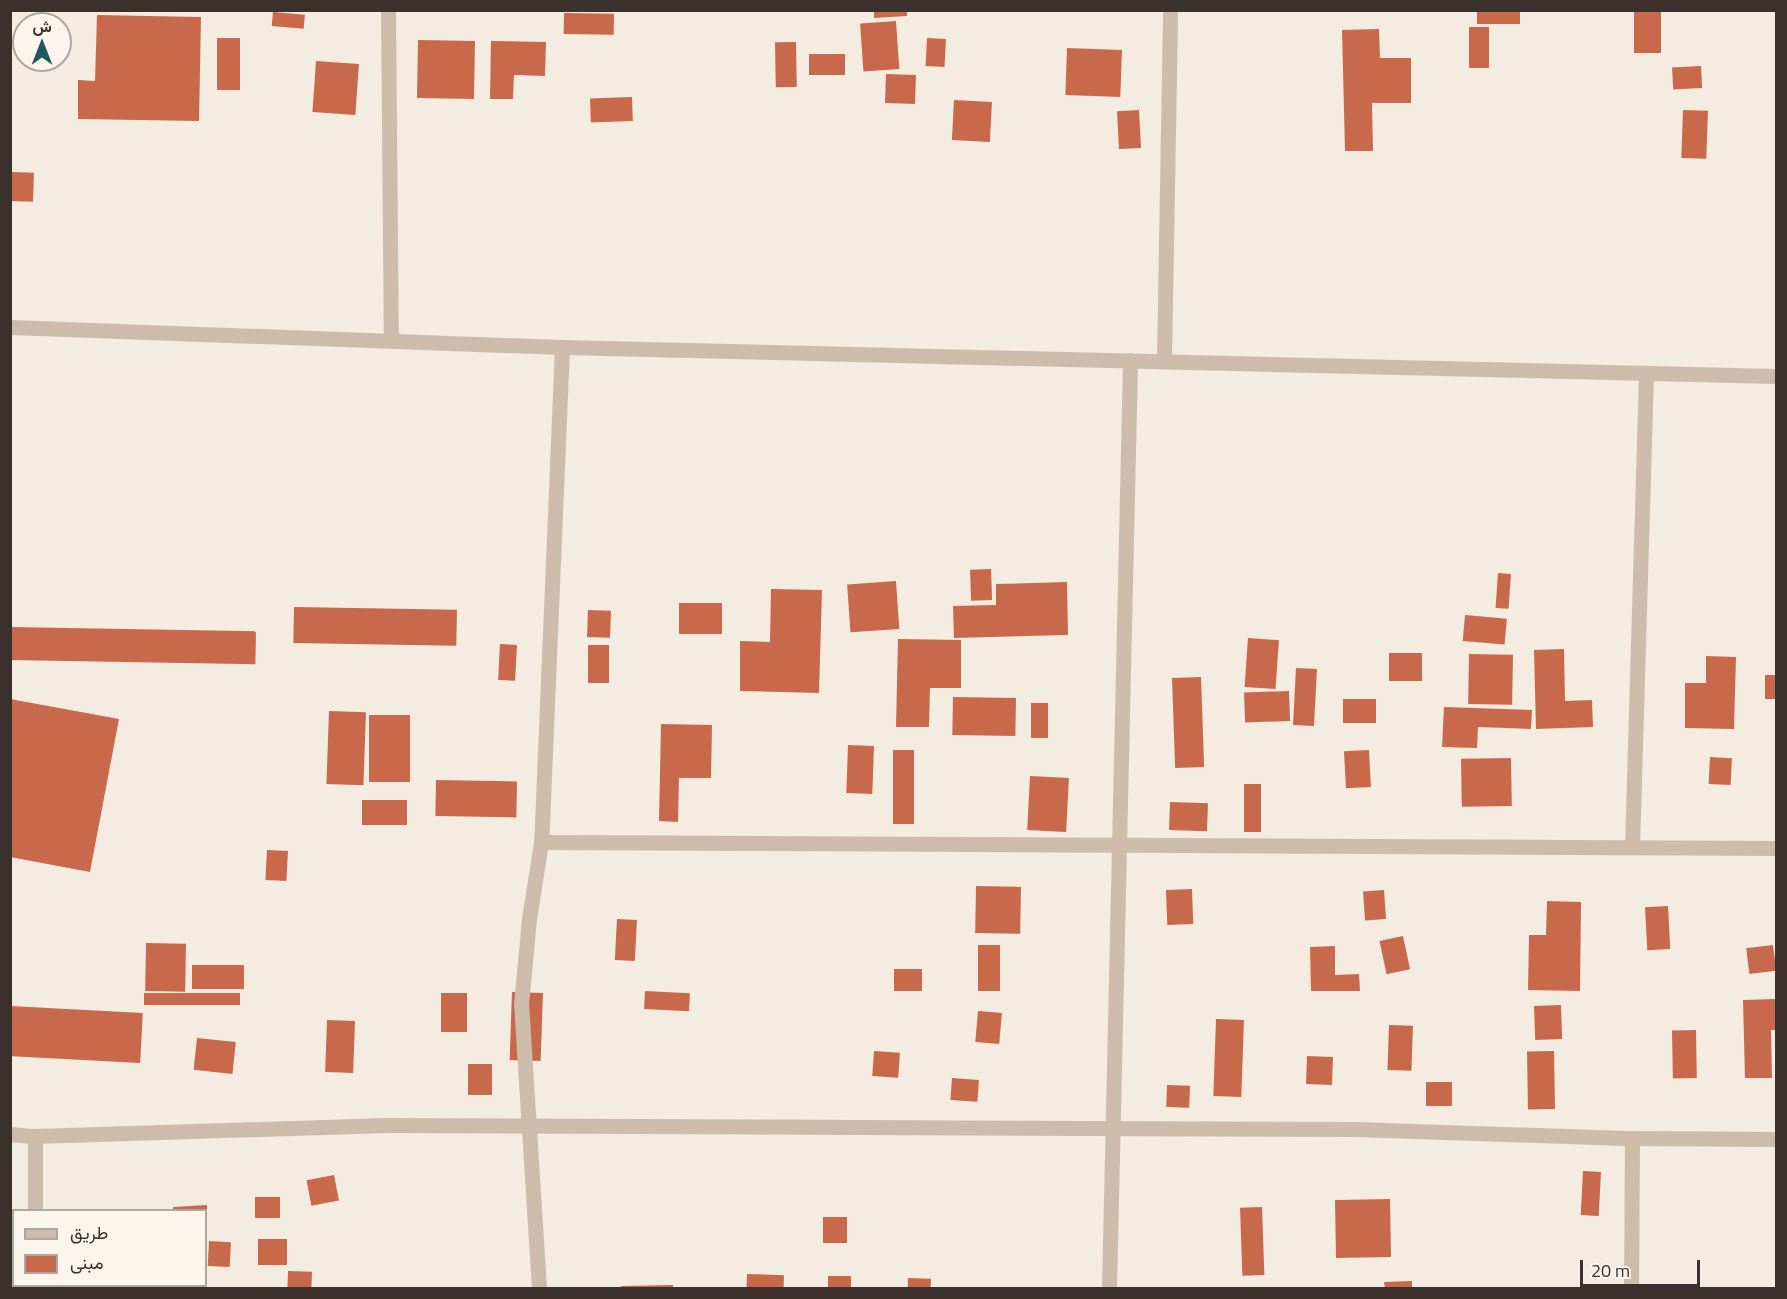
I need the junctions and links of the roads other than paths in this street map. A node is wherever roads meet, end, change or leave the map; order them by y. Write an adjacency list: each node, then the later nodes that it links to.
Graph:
1 (388, 10): 4 (street)
2 (1170, 10): 7 (street)
3 (10, 327): 4 (street)
4 (391, 340): 5 (street)
5 (562, 348): 6 (street); 10 (street)
6 (1130, 360): 7 (street); 11 (street)
7 (1164, 360): 8 (street)
8 (1646, 375): 9 (street); 12 (street)
9 (1776, 376)
10 (541, 842): 11 (street); 15 (street)
11 (1119, 843): 12 (street); 14 (street)
12 (1632, 847): 13 (street)
13 (1776, 848)
14 (1112, 1127): 15 (street); 18 (street); 22 (street)
15 (528, 1128): 17 (street); 21 (street)
16 (10, 1134): 17 (street)
17 (35, 1136): 20 (street)
18 (1632, 1138): 19 (street); 23 (street)
19 (1776, 1139)
20 (35, 1209)
21 (539, 1288)
22 (1109, 1288)
23 (1631, 1288)

